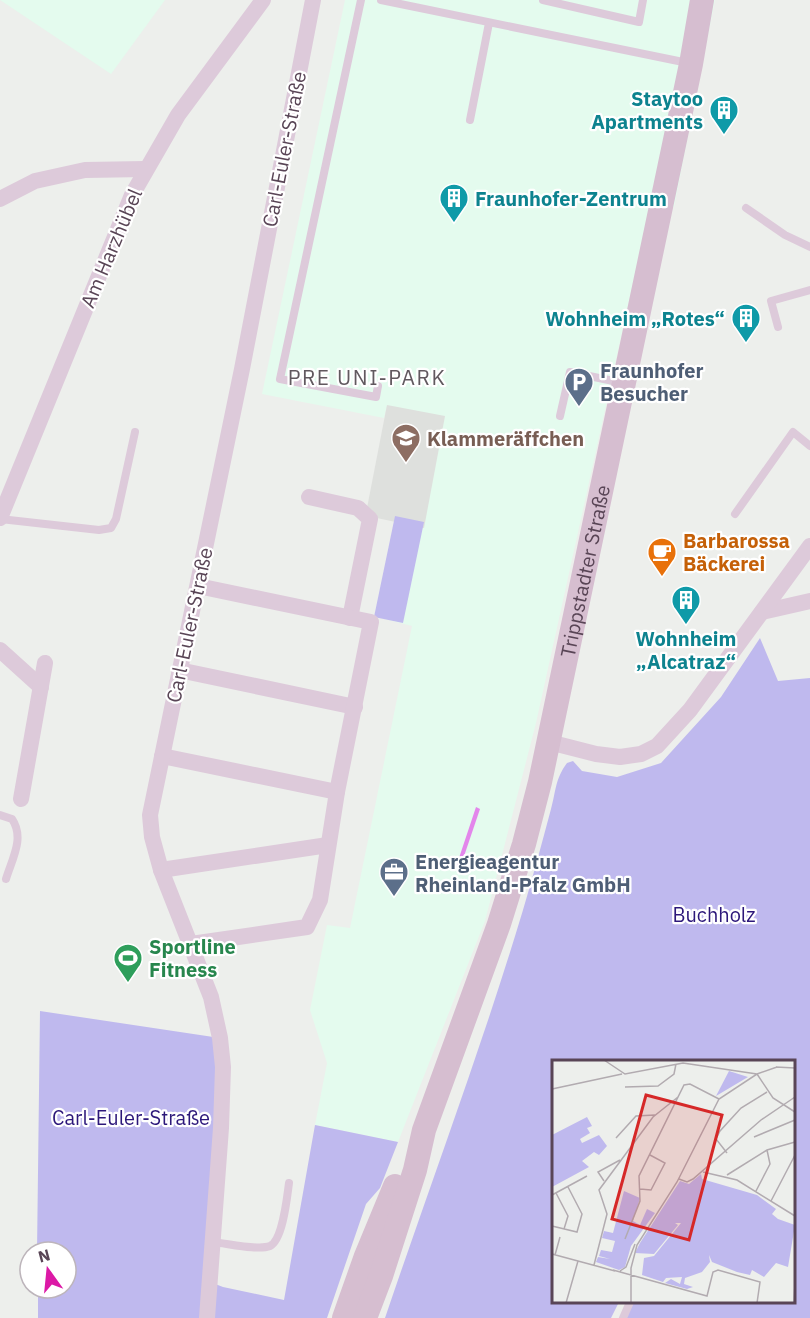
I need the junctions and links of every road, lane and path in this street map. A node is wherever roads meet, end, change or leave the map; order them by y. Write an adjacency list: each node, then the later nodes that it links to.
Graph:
1 (263, 0): 11 (street, Am Harzhübel)
2 (313, 0): 26 (street, Carl-Euler-Straße)
3 (361, 0): 18 (lane)
4 (381, 0): 8 (lane)
5 (543, 0): 6 (lane)
6 (643, 0)
7 (702, 0): 9 (main road, Trippstadter Straße)
8 (489, 23): 9 (lane); 10 (lane)
9 (691, 64): 17 (main road, Trippstadter Straße)
10 (470, 120)
11 (145, 169): 12 (street); 24 (street, Am Harzhübel)
12 (0, 198)
13 (746, 208): 14 (lane)
14 (810, 247)
15 (810, 290): 16 (lane)
16 (778, 327)
17 (623, 383): 19 (lane); 35 (main road, Trippstadter Straße)
18 (378, 386)
19 (560, 416)
20 (135, 432): 24 (lane)
21 (810, 446): 23 (lane)
22 (309, 497): 29 (street)
23 (735, 514)
24 (0, 519)
25 (810, 546): 28 (street)
26 (198, 586): 29 (street); 32 (street, Carl-Euler-Straße)
27 (810, 601): 28 (street)
28 (762, 612): 35 (street)
29 (350, 618): 34 (street)
30 (0, 650): 33 (street)
31 (45, 663): 33 (street)
32 (179, 670): 34 (street); 36 (street, Carl-Euler-Straße)
33 (40, 687): 38 (street)
34 (355, 707): 37 (street)
35 (549, 742): 44 (main road, Trippstadter Straße)
36 (162, 756): 37 (street); 41 (street, Carl-Euler-Straße)
37 (338, 792): 40 (street)
38 (21, 799)
39 (0, 815): 42 (lane)
40 (328, 845): 41 (street); 43 (street)
41 (161, 870): 43 (street, Carl-Euler-Straße)
42 (6, 879)
43 (191, 944): 46 (street, Carl-Euler-Straße)
44 (424, 1130): 49 (main road, Trippstadter Straße); 50 (main road, Trippstadter Straße)
45 (290, 1183): 46 (lane)
46 (212, 1242): 48 (street, Carl-Euler-Straße)
47 (630, 1303): 51 (lane)
48 (207, 1318)
49 (344, 1318)
50 (365, 1318)
51 (623, 1318)

